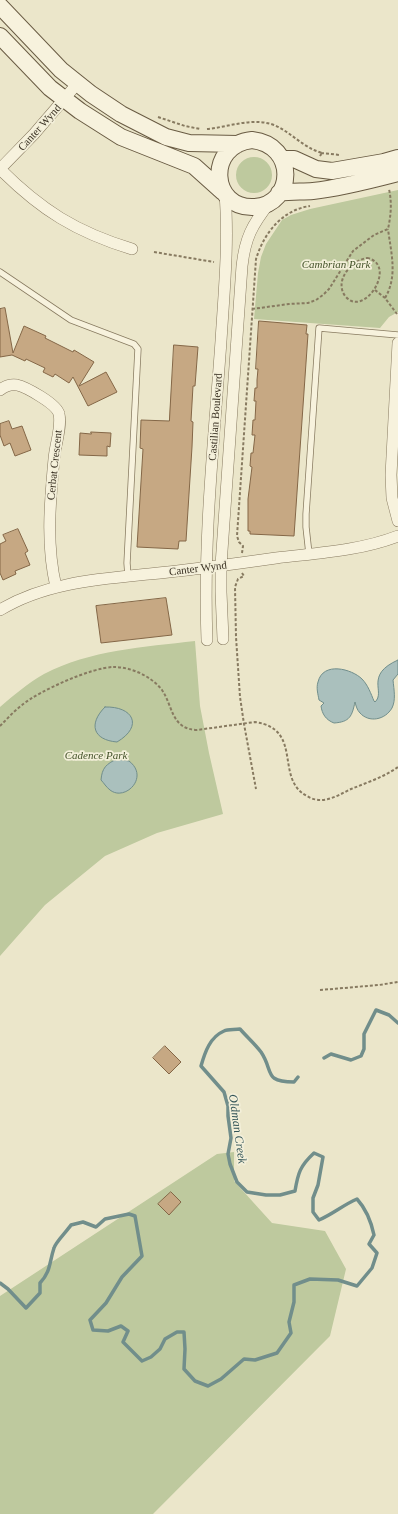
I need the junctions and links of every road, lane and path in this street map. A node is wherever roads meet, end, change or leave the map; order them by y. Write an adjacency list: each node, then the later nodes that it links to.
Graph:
1 (0, 6): 3 (street)
2 (0, 36): 4 (street)
3 (77, 84): 4 (street, Canter Wynd); 6 (street)
4 (65, 100): 10 (street, Canter Wynd); 13 (street)
5 (158, 116): 9 (path)
6 (238, 144): 8 (street); 13 (street)
7 (398, 158): 9 (street)
8 (282, 159): 9 (street); 14 (street)
9 (317, 164)
10 (0, 169): 17 (street)
11 (398, 173): 15 (street)
12 (389, 189): 16 (path)
13 (224, 193): 14 (street); 35 (street, Castilian Boulevard)
14 (275, 197): 15 (street); 34 (street, Castilian Boulevard)
15 (315, 198): 25 (path)
16 (388, 229): 20 (path); 24 (path)
17 (132, 249)
18 (154, 252): 19 (path)
19 (216, 262)
20 (342, 267): 21 (path); 25 (path)
21 (347, 270): 23 (path); 23 (path)
22 (1, 275): 37 (lane)
23 (375, 290): 24 (path)
24 (385, 298): 26 (path)
25 (252, 309): 32 (path)
26 (397, 314)
27 (398, 335): 33 (lane)
28 (398, 343): 30 (street)
29 (0, 390): 38 (street, Cerbat Crescent)
30 (398, 521)
31 (398, 536): 33 (street, Canter Wynd)
32 (242, 553)
33 (309, 554): 34 (street, Canter Wynd)
34 (222, 565): 35 (street, Canter Wynd); 40 (street, Castilian Boulevard)
35 (206, 568): 37 (street, Canter Wynd); 41 (street, Castilian Boulevard)
36 (240, 570): 42 (path)
37 (128, 576): 38 (street, Canter Wynd)
38 (56, 587): 39 (street, Canter Wynd)
39 (0, 610)
40 (223, 639)
41 (207, 640)
42 (244, 724): 43 (path); 44 (path); 45 (path)
43 (0, 726)
44 (398, 767)
45 (256, 789)
46 (398, 982): 47 (path)
47 (320, 990)

